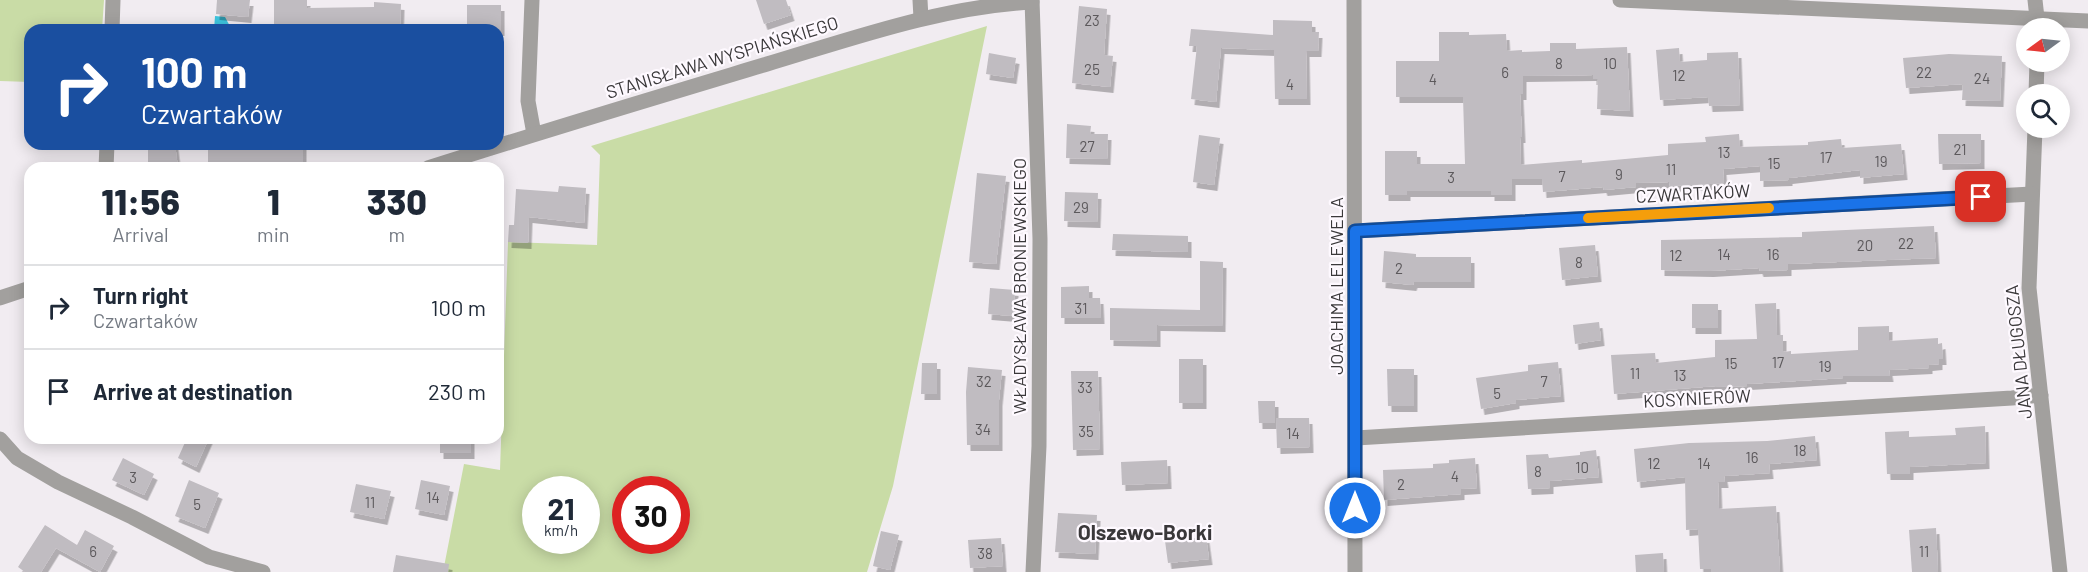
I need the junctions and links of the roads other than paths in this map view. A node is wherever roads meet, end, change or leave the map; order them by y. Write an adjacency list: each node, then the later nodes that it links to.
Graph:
1 (113, 0): 13 (street)
2 (532, 0): 14 (street)
3 (920, 0): 8 (street)
4 (1354, 0): 20 (street, JOACHIMA LELEWELA)
5 (1620, 0): 11 (street)
6 (2035, 0): 9 (street)
7 (1032, 1): 8 (street, STANISŁAWA WYSPIAŃSKIEGO); 27 (street, WŁADYSŁAWA BRONIEWSKIEGO)
8 (921, 18): 14 (street, STANISŁAWA WYSPIAŃSKIEGO)
9 (2037, 18)
10 (2088, 21): 12 (street)
11 (2016, 22)
12 (2070, 22)
13 (112, 24)
14 (534, 134): 16 (street, STANISŁAWA WYSPIAŃSKIEGO)
15 (2035, 138): 19 (street, JANA DŁUGOSZA)
16 (504, 144)
17 (484, 150): 18 (street, STANISŁAWA WYSPIAŃSKIEGO)
18 (447, 162)
19 (2032, 194): 20 (street, CZWARTAKÓW); 23 (street, JANA DŁUGOSZA)
20 (1355, 231): 24 (street, JOACHIMA LELEWELA)
21 (24, 290): 22 (street)
22 (0, 298)
23 (2041, 395): 24 (street, KOSYNIERÓW); 29 (street, JANA DŁUGOSZA)
24 (1356, 438): 28 (street, JOACHIMA LELEWELA)
25 (0, 439): 26 (street)
26 (263, 572)
27 (1033, 572)
28 (1355, 572)
29 (2060, 572)

